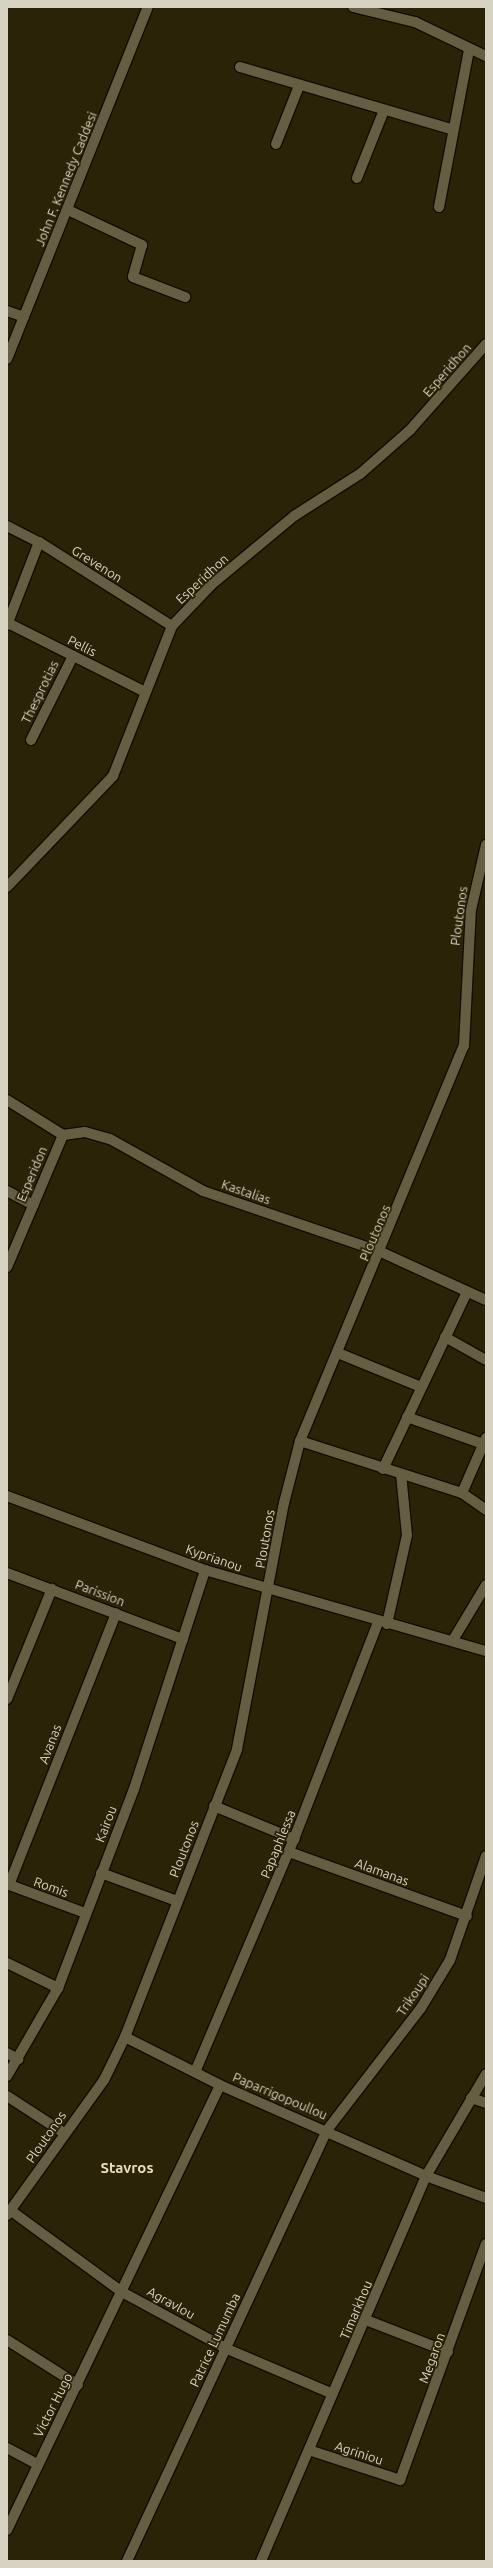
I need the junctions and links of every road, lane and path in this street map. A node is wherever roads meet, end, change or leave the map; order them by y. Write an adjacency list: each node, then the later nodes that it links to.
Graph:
1 (148, 7): 12 (street, John F. Kennedy Caddesi)
2 (353, 7): 3 (street)
3 (469, 50): 4 (street); 8 (street)
4 (486, 56)
5 (240, 67): 6 (street)
6 (299, 86): 7 (street); 9 (street)
7 (384, 110): 8 (street); 10 (street)
8 (451, 129): 11 (street)
9 (276, 144)
10 (357, 178)
11 (439, 207)
12 (68, 210): 13 (street); 15 (street, John F. Kennedy Caddesi)
13 (185, 297)
14 (7, 311): 15 (street)
15 (24, 317): 17 (street, John F. Kennedy Caddesi)
16 (486, 344): 21 (street, Esperidhon)
17 (7, 359)
18 (7, 526): 19 (street, Grevenon)
19 (39, 542): 20 (street); 21 (street, Grevenon)
20 (8, 624): 22 (street, Pellis)
21 (172, 626): 23 (street, Esperidhon)
22 (73, 656): 23 (street, Pellis); 24 (street, Thesprotias)
23 (145, 692): 26 (street, Esperidhon)
24 (31, 740)
25 (486, 845): 31 (street, Ploutonos)
26 (7, 887)
27 (7, 1100): 28 (street)
28 (63, 1136): 30 (street, Esperidon); 31 (street, Kastalias)
29 (7, 1191): 30 (street)
30 (33, 1205): 32 (street, Esperidon)
31 (380, 1252): 33 (street, Kastalias); 36 (street, Ploutonos)
32 (7, 1267)
33 (467, 1292): 34 (street, Kastalias); 35 (street)
34 (486, 1300)
35 (445, 1337): 37 (street); 38 (street)
36 (338, 1353): 38 (street); 40 (street, Ploutonos)
37 (486, 1360)
38 (421, 1387): 39 (street)
39 (407, 1417): 41 (street); 42 (street)
40 (300, 1441): 42 (street); 51 (street, Ploutonos)
41 (485, 1442): 44 (street)
42 (383, 1469): 43 (street)
43 (401, 1474): 44 (street); 53 (street, Papaphlessa)
44 (462, 1492): 46 (street)
45 (7, 1496): 47 (street, Kyprianou)
46 (486, 1510)
47 (206, 1570): 51 (street, Kyprianou); 54 (street, Kairou)
48 (7, 1573): 50 (street, Parission)
49 (486, 1585): 55 (street)
50 (52, 1589): 52 (street, Parission); 57 (street)
51 (269, 1590): 53 (street, Kyprianou); 58 (street, Ploutonos)
52 (116, 1613): 54 (street, Parission); 63 (street, Avanas)
53 (382, 1623): 55 (street, Kyprianou); 59 (street, Papaphlessa)
54 (183, 1639): 62 (street, Kairou)
55 (453, 1640): 56 (street, Kyprianou)
56 (486, 1651)
57 (7, 1700)
58 (214, 1806): 59 (street); 64 (street, Ploutonos)
59 (294, 1840): 60 (street, Papaphlessa)
60 (289, 1852): 66 (street, Alamanas); 72 (street, Papaphlessa)
61 (486, 1856): 66 (street, Trikoupi)
62 (101, 1874): 64 (street); 65 (street, Kairou)
63 (8, 1885): 65 (street, Romis)
64 (177, 1901): 69 (street, Ploutonos)
65 (85, 1913): 68 (street, Kairou)
66 (467, 1916): 79 (street, Trikoupi)
67 (7, 1963): 68 (street)
68 (58, 1988): 71 (street, Kairou)
69 (125, 2037): 72 (street, Paparrigopoullou); 80 (street, Ploutonos)
70 (7, 2052): 71 (street)
71 (18, 2059): 74 (street, Kairou)
72 (195, 2072): 75 (street, Paparrigopoullou)
73 (486, 2074): 77 (street, Timarkhou)
74 (7, 2076)
75 (220, 2085): 79 (street, Paparrigopoullou); 85 (street, Victor Hugo)
76 (7, 2096): 80 (street)
77 (471, 2098): 78 (street); 81 (street, Timarkhou)
78 (486, 2103)
79 (327, 2130): 81 (street, Paparrigopoullou); 88 (street, Patrice Lumumba)
80 (64, 2133): 83 (street, Ploutonos)
81 (426, 2176): 82 (street, Paparrigopoullou); 86 (street, Timarkhou)
82 (486, 2198)
83 (9, 2212): 85 (street, Agravlou)
84 (486, 2244): 89 (street, Megaron)
85 (122, 2292): 88 (street, Agravlou); 90 (street, Victor Hugo)
86 (366, 2320): 89 (street); 91 (street, Timarkhou)
87 (7, 2340): 90 (street)
88 (225, 2348): 91 (street, Agravlou); 97 (street, Patrice Lumumba)
89 (448, 2352): 95 (street, Megaron)
90 (78, 2386): 94 (street, Victor Hugo)
91 (333, 2394): 93 (street, Timarkhou)
92 (7, 2448): 94 (street)
93 (309, 2450): 95 (street, Agriniou); 98 (street, Timarkhou)
94 (37, 2464): 96 (street, Victor Hugo)
95 (400, 2480)
96 (7, 2530)
97 (127, 2561)
98 (261, 2561)

